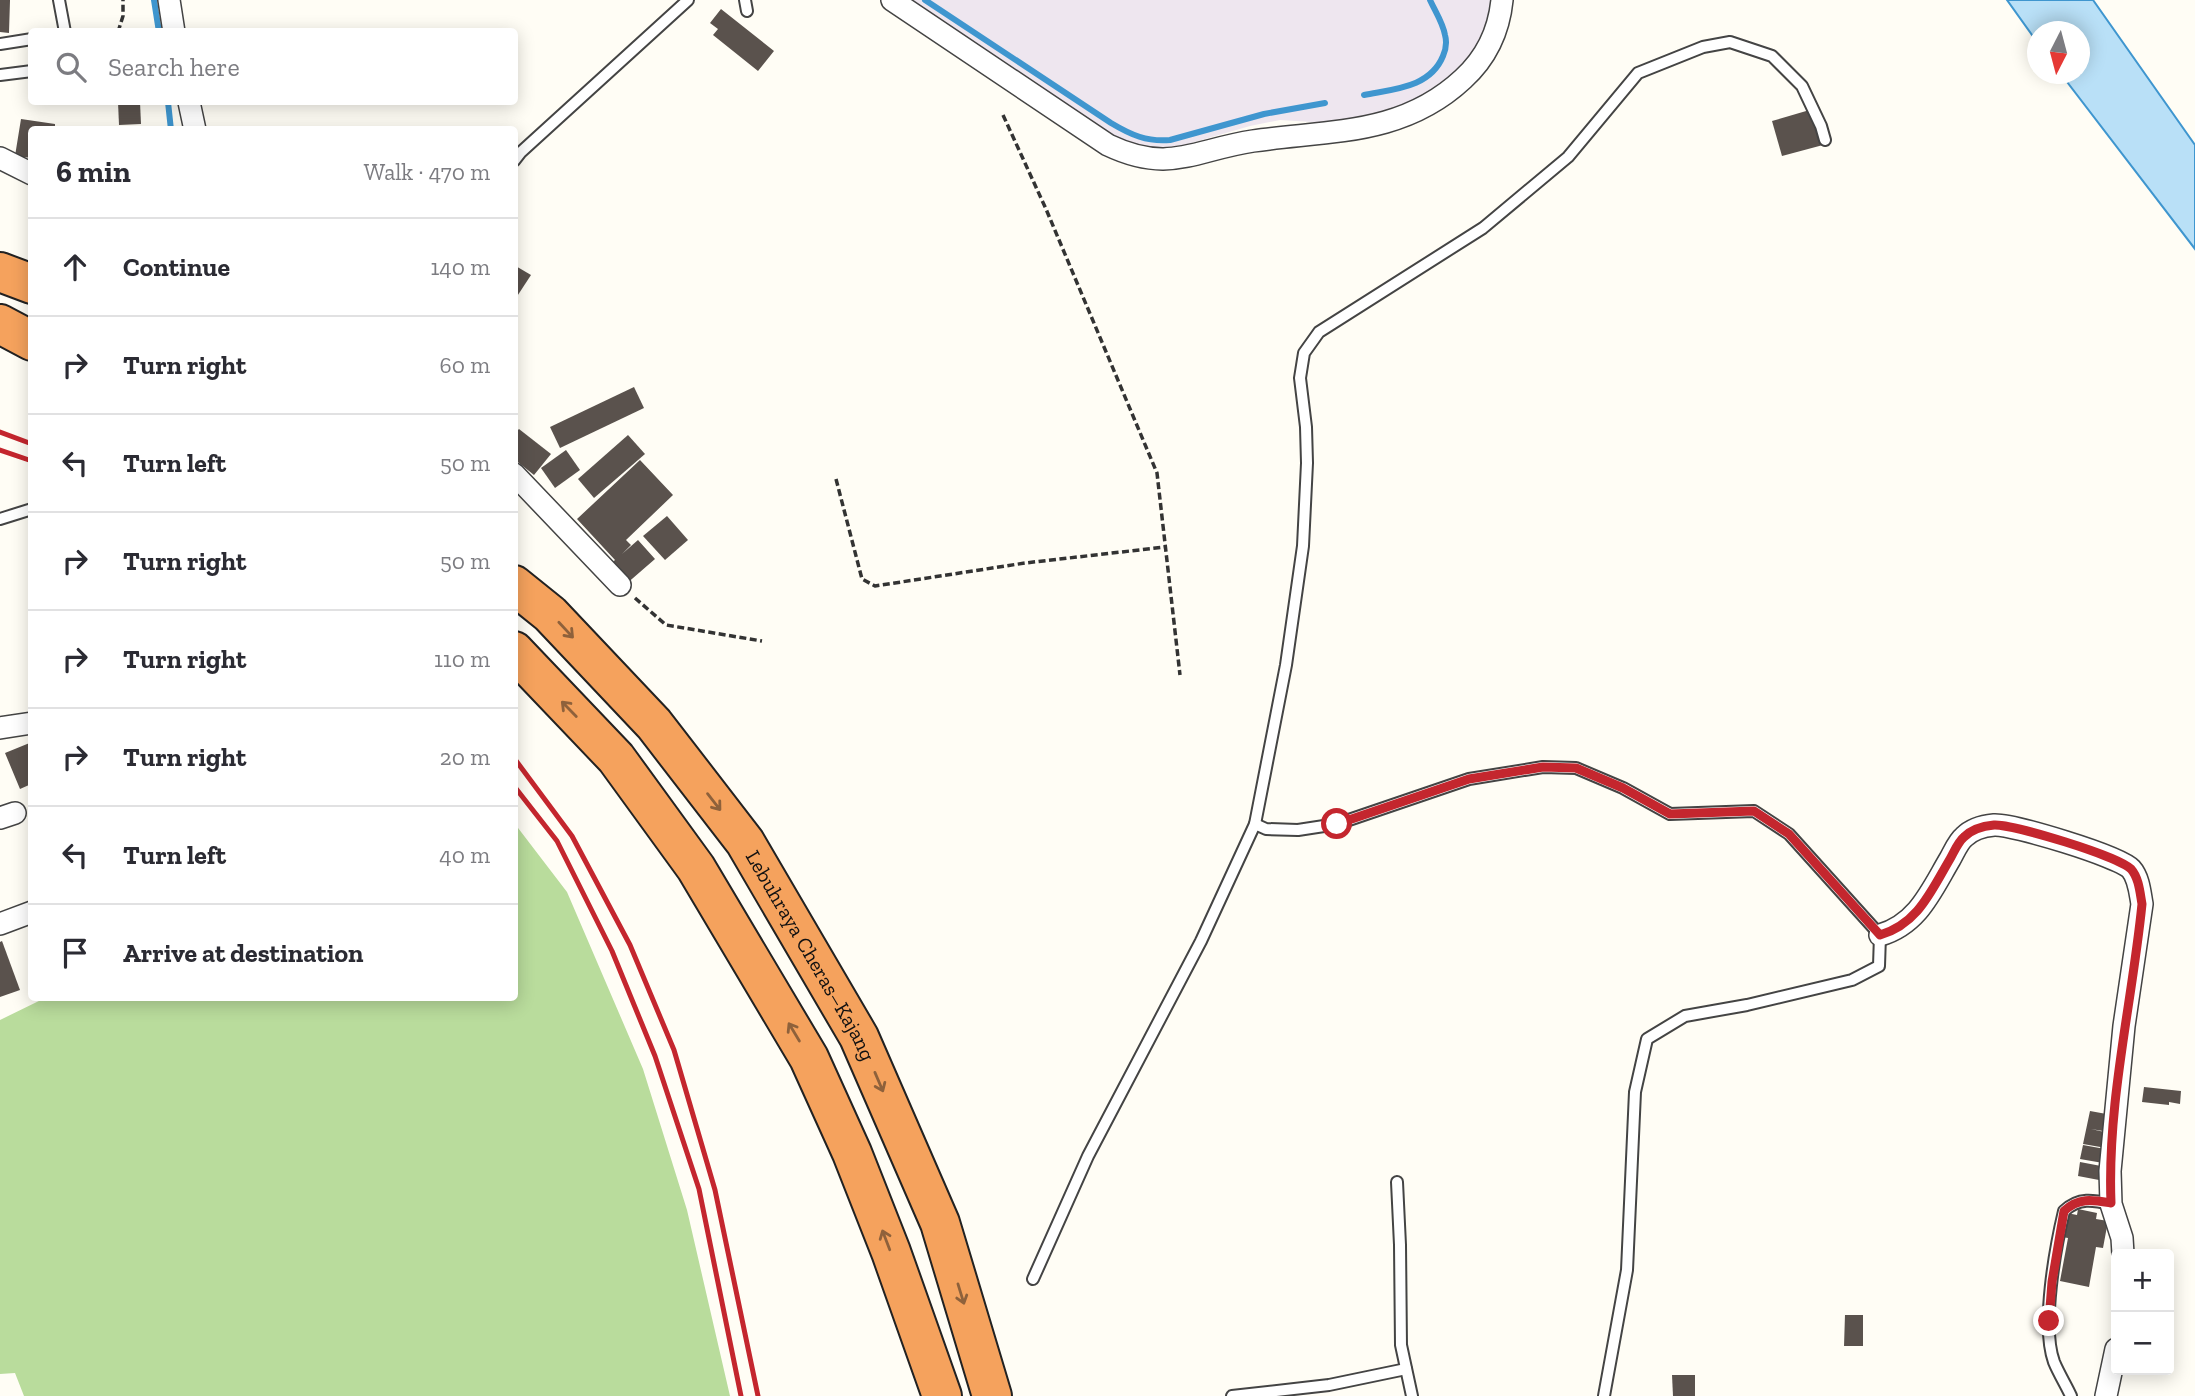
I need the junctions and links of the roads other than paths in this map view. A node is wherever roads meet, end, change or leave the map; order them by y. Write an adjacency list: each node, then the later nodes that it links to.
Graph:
1 (59, 0): 6 (lane)
2 (169, 0): 7 (street)
3 (688, 0): 15 (lane)
4 (892, 0): 5 (street)
5 (1503, 0)
6 (64, 28)
7 (173, 28)
8 (28, 40): 9 (lane)
9 (0, 44)
10 (28, 72): 11 (lane)
11 (0, 75)
12 (190, 105): 13 (street)
13 (194, 126)
14 (1825, 140): 30 (lane)
15 (518, 156)
16 (0, 158): 17 (street)
17 (28, 172)
18 (0, 272): 19 (highway)
19 (28, 282)
20 (0, 324): 21 (highway)
21 (28, 339)
22 (518, 478): 25 (street)
23 (28, 510): 24 (lane)
24 (0, 519)
25 (620, 584)
26 (518, 588): 42 (highway, Lebuhraya Cheras–Kajang, one-way to 42)
27 (518, 655): 41 (highway, one-way to 27)
28 (28, 724): 29 (street)
29 (0, 728)
30 (1255, 824): 33 (lane); 37 (lane)
31 (28, 914): 32 (street)
32 (0, 924)
33 (1880, 935): 35 (street); 45 (lane)
34 (1396, 1182): 38 (lane)
35 (2111, 1203): 36 (street); 46 (lane)
36 (2123, 1249)
37 (1033, 1279)
38 (1406, 1368): 40 (lane); 44 (lane)
39 (2111, 1372): 47 (street)
40 (1331, 1391): 43 (lane)
41 (942, 1396)
42 (992, 1396)
43 (1232, 1396)
44 (1412, 1396)
45 (1604, 1396)
46 (2071, 1396)
47 (2106, 1396)

